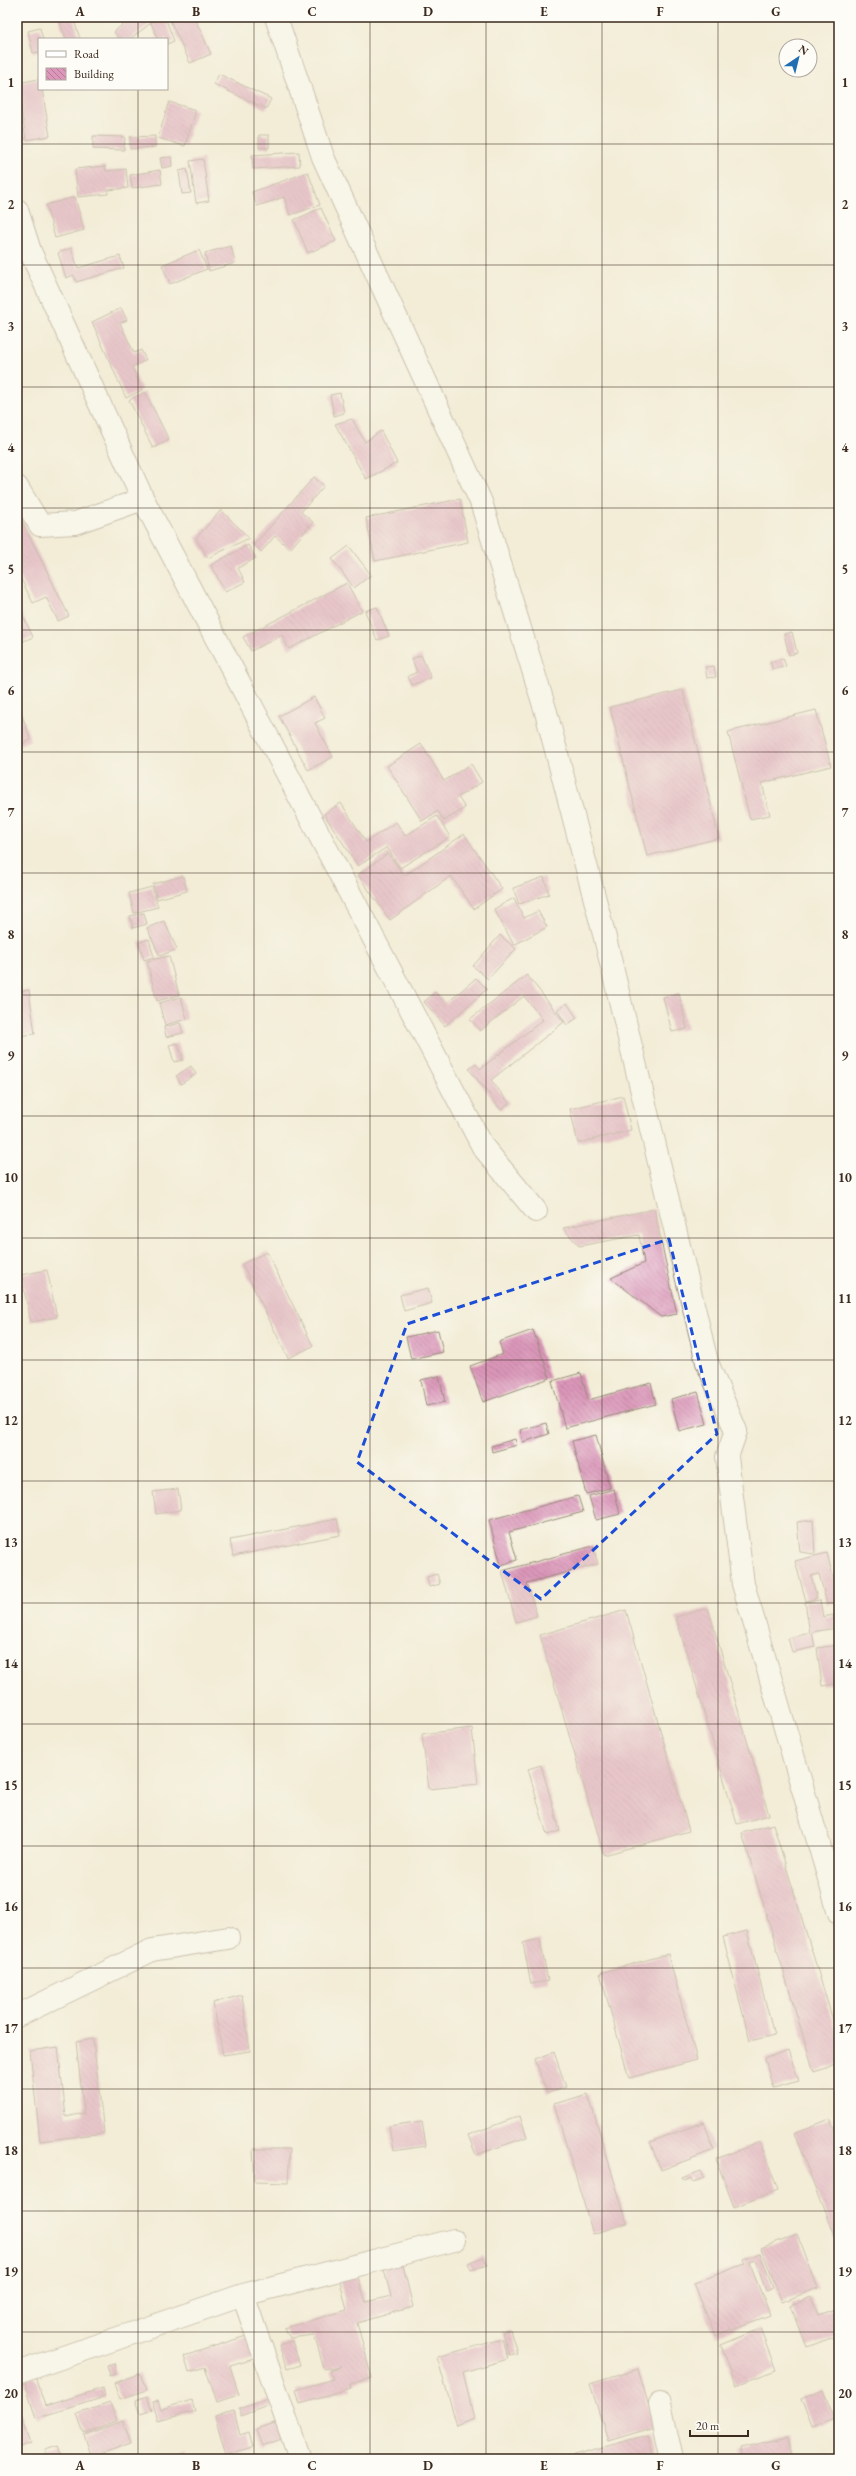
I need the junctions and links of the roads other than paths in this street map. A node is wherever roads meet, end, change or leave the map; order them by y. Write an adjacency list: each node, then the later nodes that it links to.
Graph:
1 (276, 17): 6 (street)
2 (17, 210): 4 (street)
3 (17, 487): 4 (street)
4 (143, 499): 5 (street)
5 (536, 1211)
6 (839, 1913)
7 (228, 1938): 8 (street)
8 (17, 2016)
9 (454, 2240): 10 (street)
10 (243, 2296): 11 (street); 13 (street)
11 (17, 2373)
12 (660, 2404): 14 (street)
13 (300, 2459)
14 (672, 2459)

